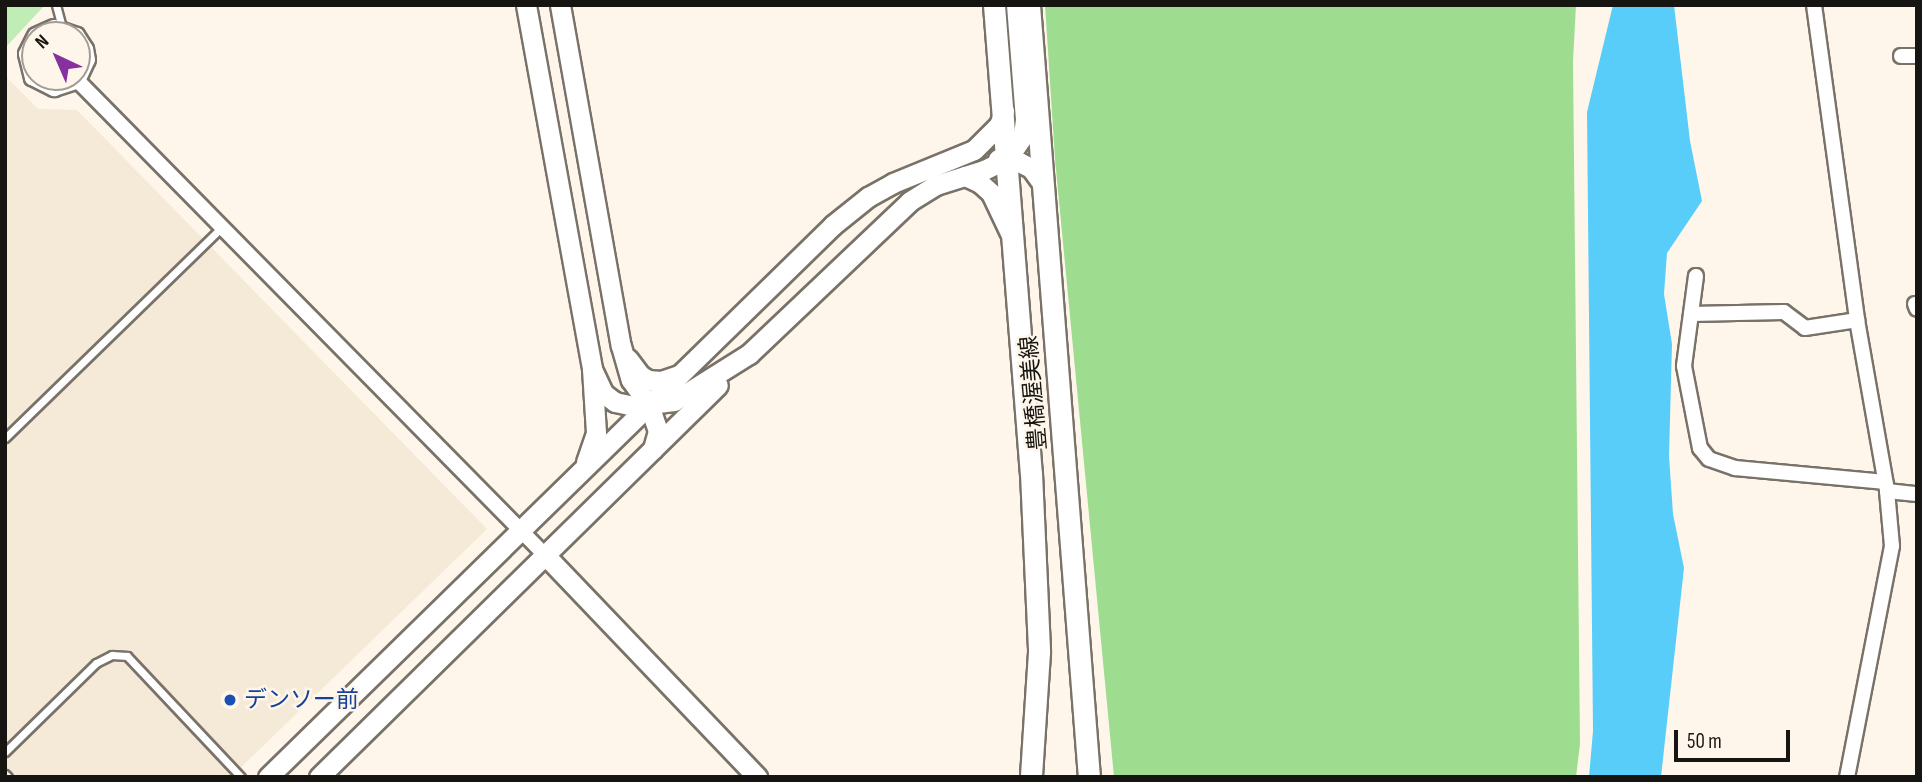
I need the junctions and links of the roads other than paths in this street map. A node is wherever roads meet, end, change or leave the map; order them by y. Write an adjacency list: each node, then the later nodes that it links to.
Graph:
1 (526, 5): 22 (street)
2 (560, 5): 20 (street)
3 (994, 5): 10 (main road, 豊橋渥美線)
4 (1016, 5): 11 (street)
5 (1030, 5): 14 (main road, 豊橋渥美線)
6 (1814, 5): 19 (street)
7 (1901, 56): 8 (street)
8 (1917, 56)
9 (89, 91): 15 (street)
10 (1004, 110): 11 (main road, 豊橋渥美線); 12 (street)
11 (1007, 159): 12 (street); 13 (street); 14 (street); 16 (main road, 豊橋渥美線)
12 (931, 167): 23 (street)
13 (965, 176): 16 (street); 21 (street)
14 (1044, 186): 38 (main road, 豊橋渥美線)
15 (222, 227): 25 (lane); 30 (street)
16 (1014, 242): 37 (main road, 豊橋渥美線)
17 (1696, 276): 18 (street)
18 (1691, 314): 19 (street); 28 (street)
19 (1857, 320): 28 (street)
20 (621, 346): 23 (street); 24 (street)
21 (749, 354): 24 (street); 26 (street)
22 (592, 369): 24 (street); 27 (street)
23 (680, 374): 24 (street)
24 (649, 405): 26 (street); 27 (street)
25 (5, 438)
26 (653, 449): 31 (street)
27 (581, 471): 30 (street)
28 (1886, 486): 29 (street); 39 (street)
29 (1917, 494)
30 (521, 530): 31 (street); 34 (street)
31 (546, 556): 35 (street); 36 (street)
32 (5, 752): 33 (lane)
33 (241, 777)
34 (268, 777)
35 (319, 777)
36 (757, 777)
37 (1031, 777)
38 (1089, 777)
39 (1847, 777)

